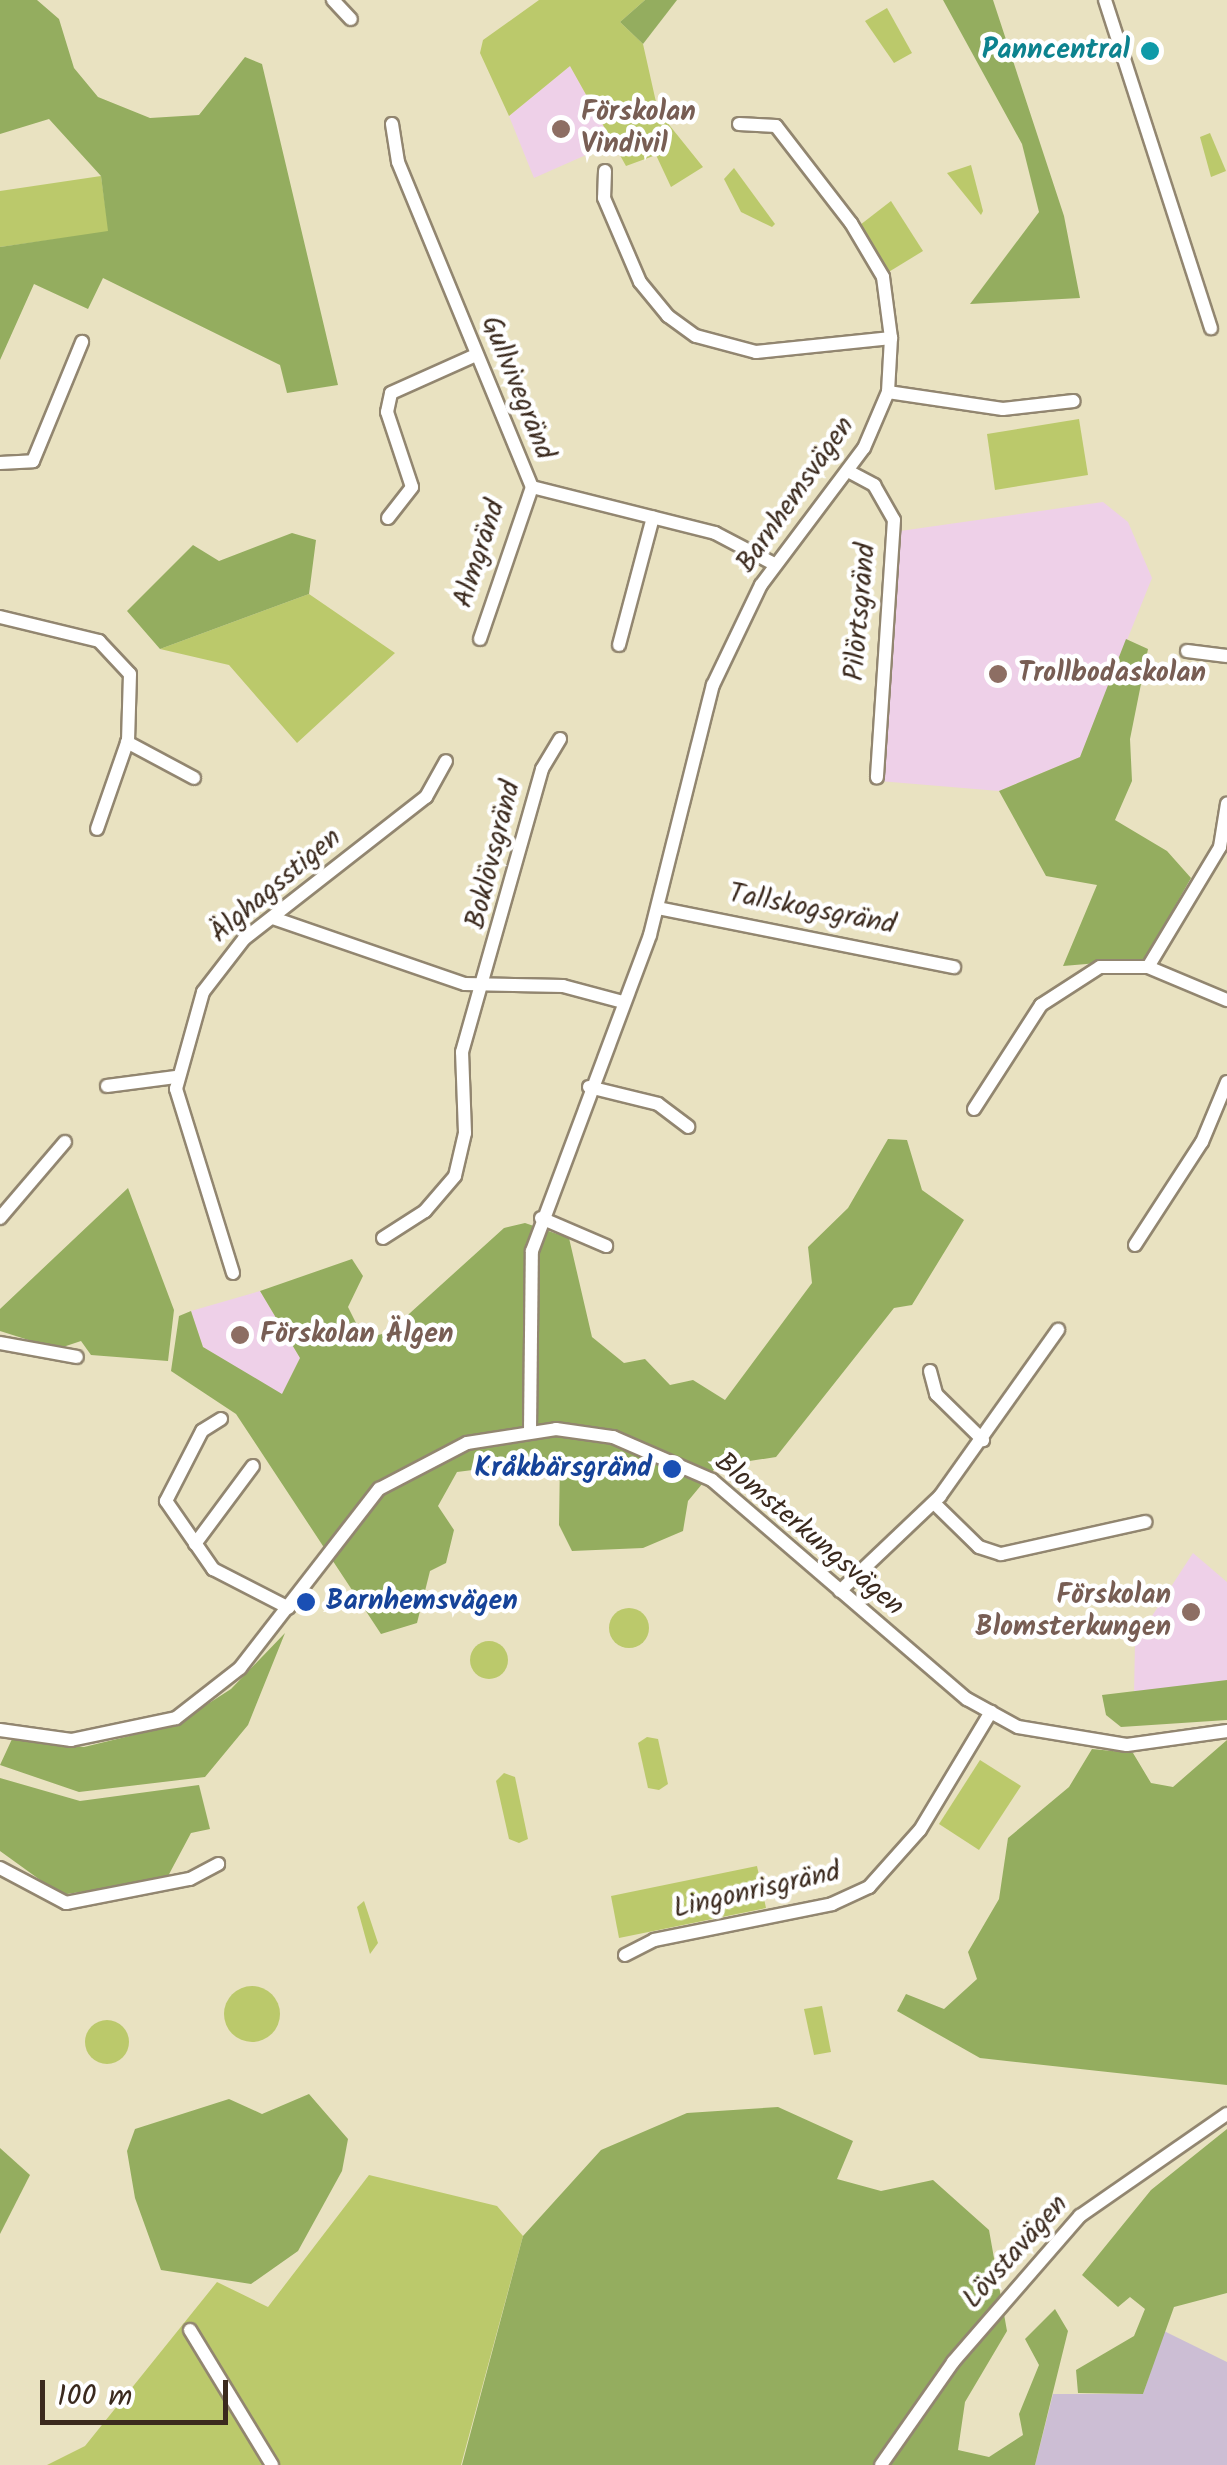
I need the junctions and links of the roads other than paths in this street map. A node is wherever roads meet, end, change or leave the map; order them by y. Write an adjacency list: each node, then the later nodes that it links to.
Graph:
1 (333, 0): 3 (street)
2 (1105, 0): 7 (street)
3 (351, 20)
4 (392, 124): 10 (street, Gullvivegränd)
5 (739, 124): 8 (street)
6 (605, 171): 8 (street)
7 (1211, 328)
8 (891, 338): 11 (street)
9 (82, 342): 13 (street)
10 (476, 355): 15 (street, Gullvivegränd); 17 (street)
11 (888, 392): 12 (street); 14 (street, Barnhemsvägen)
12 (1074, 401)
13 (0, 463)
14 (848, 471): 18 (street, Barnhemsvägen); 27 (street, Pilörtsgränd)
15 (532, 487): 16 (street, Gullvivegränd); 20 (street, Almgränd)
16 (653, 517): 18 (street, Gullvivegränd); 21 (street)
17 (388, 518)
18 (774, 564): 31 (street, Barnhemsvägen)
19 (0, 616): 25 (street)
20 (480, 639)
21 (619, 644)
22 (1187, 651): 23 (street)
23 (1227, 656)
24 (560, 739): 35 (street, Boklövsgränd)
25 (127, 742): 28 (street); 30 (street)
26 (446, 761): 32 (street, Älghagsstigen)
27 (877, 777)
28 (194, 778)
29 (1227, 804): 34 (street)
30 (97, 828)
31 (658, 908): 33 (street, Tallskogsgränd); 37 (street, Barnhemsvägen)
32 (273, 918): 35 (street); 38 (street, Älghagsstigen)
33 (954, 967)
34 (1148, 967): 36 (street); 42 (street)
35 (486, 988): 37 (street); 47 (street, Boklövsgränd)
36 (1227, 1000)
37 (623, 1002): 41 (street, Barnhemsvägen)
38 (175, 1077): 40 (street); 50 (street)
39 (1227, 1082): 48 (street)
40 (107, 1086)
41 (588, 1087): 43 (street); 46 (street, Barnhemsvägen)
42 (974, 1109)
43 (688, 1127)
44 (65, 1142): 45 (street)
45 (0, 1218)
46 (541, 1218): 49 (street); 56 (street, Barnhemsvägen)
47 (383, 1238)
48 (1135, 1245)
49 (606, 1246)
50 (233, 1273)
51 (1058, 1330): 57 (street)
52 (0, 1344): 53 (street)
53 (76, 1357)
54 (930, 1371): 57 (street)
55 (221, 1419): 61 (street)
56 (530, 1430): 62 (street, Blomsterkungsvägen); 63 (street, Blomsterkungsvägen)
57 (983, 1440): 59 (street)
58 (253, 1466): 61 (street)
59 (934, 1503): 60 (street); 62 (street)
60 (1145, 1522)
61 (195, 1544): 63 (street)
62 (840, 1591): 64 (street, Blomsterkungsvägen)
63 (288, 1608): 65 (street, Blomsterkungsvägen)
64 (991, 1712): 66 (street, Blomsterkungsvägen); 69 (street, Lingonrisgränd)
65 (0, 1731)
66 (1227, 1731)
67 (218, 1864): 68 (street)
68 (0, 1868)
69 (625, 1956)
70 (1227, 2114): 73 (street, Lövstavägen)
71 (190, 2330): 72 (street)
72 (272, 2465)
73 (881, 2465)

